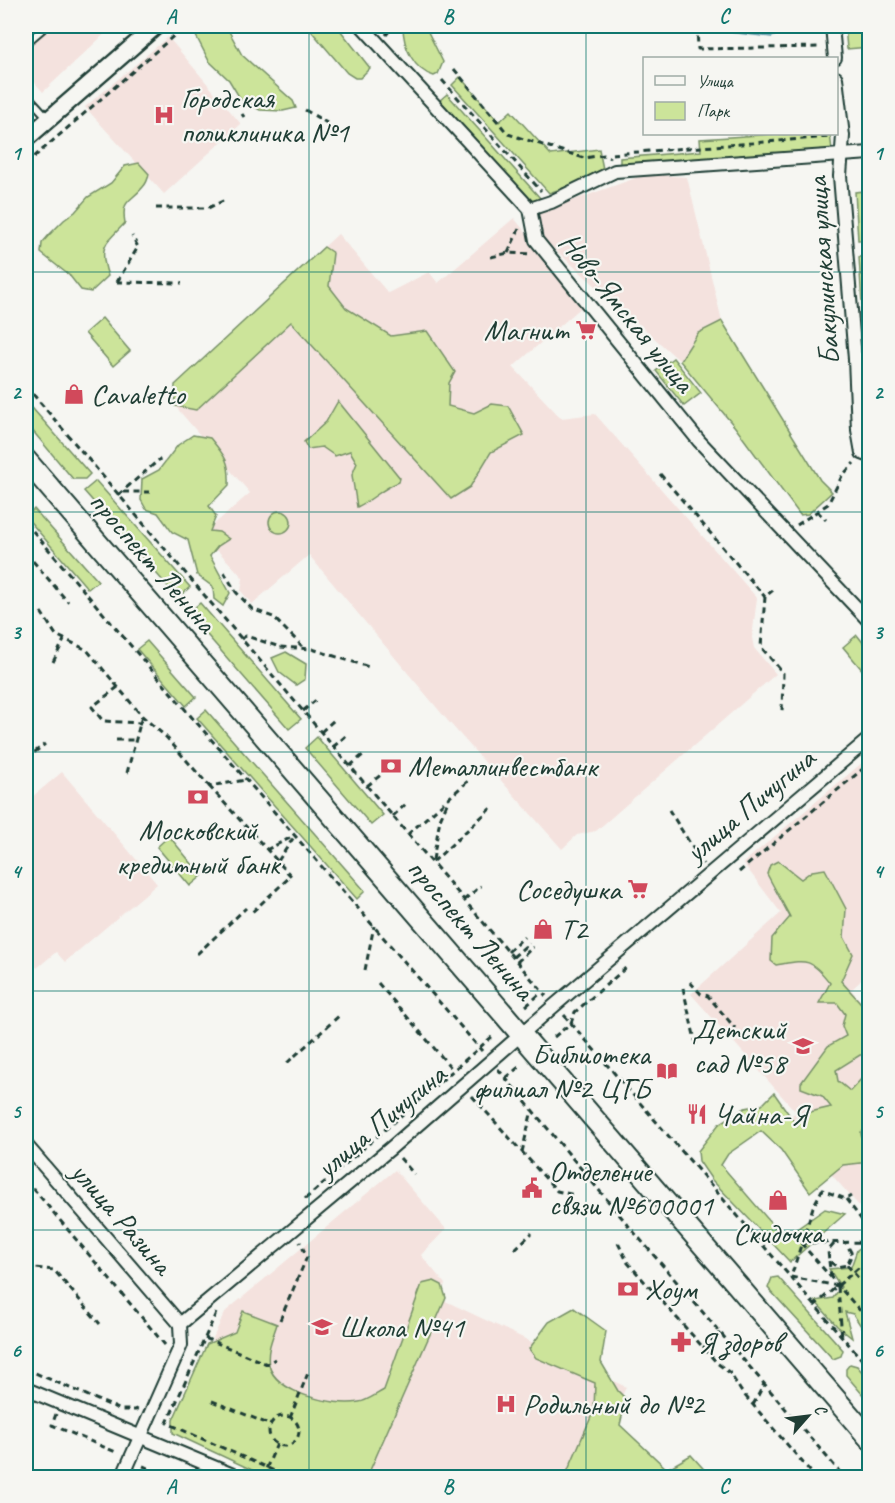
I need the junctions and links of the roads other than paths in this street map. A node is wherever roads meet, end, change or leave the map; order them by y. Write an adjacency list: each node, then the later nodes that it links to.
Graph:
1 (46, 26): 5 (lane)
2 (156, 26): 9 (street)
3 (362, 26): 13 (street, Ново-Ямская улица)
4 (832, 26): 6 (street)
5 (26, 44)
6 (834, 52)
7 (838, 88): 12 (street, Бакулинская улица)
8 (26, 94): 9 (lane)
9 (48, 118): 10 (street)
10 (26, 139)
11 (870, 153): 12 (street)
12 (842, 155): 13 (street); 14 (street, Бакулинская улица)
13 (530, 209): 18 (street, Ново-Ямская улица)
14 (855, 359): 15 (street); 16 (street, Бакулинская улица)
15 (870, 359)
16 (866, 455)
17 (26, 460): 20 (main road, проспект Ленина)
18 (870, 622)
19 (870, 738): 20 (street, улица Пичугина)
20 (521, 1034): 22 (street, улица Пичугина); 25 (main road, проспект Ленина)
21 (26, 1145): 22 (street, улица Разина)
22 (180, 1324): 24 (street)
23 (26, 1389): 24 (street)
24 (140, 1435): 26 (street); 27 (street)
25 (870, 1438)
26 (122, 1478)
27 (240, 1478)

